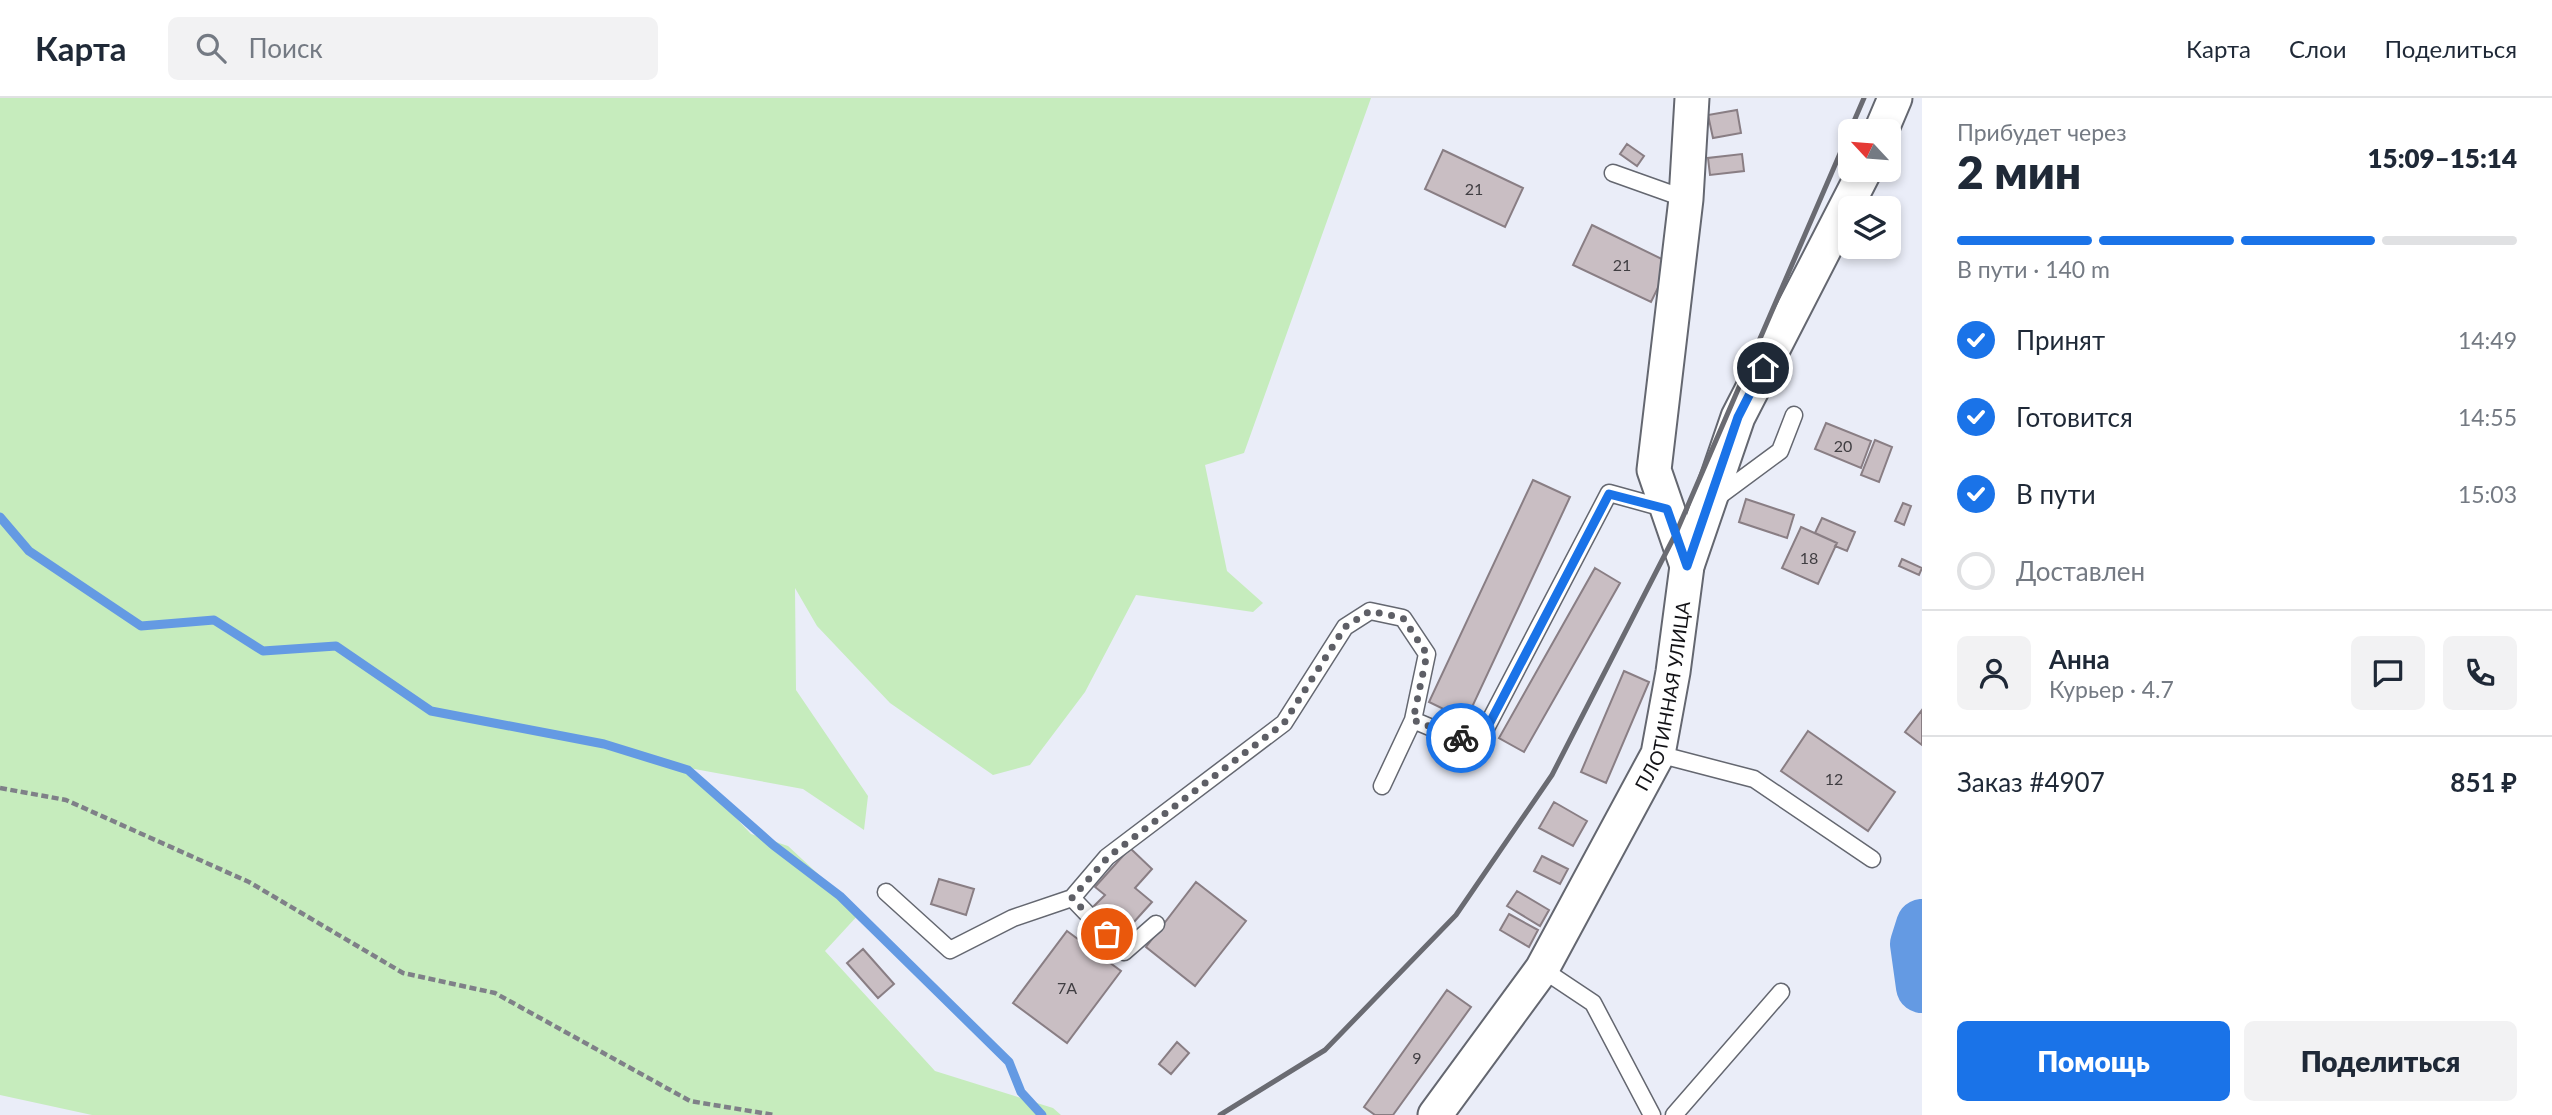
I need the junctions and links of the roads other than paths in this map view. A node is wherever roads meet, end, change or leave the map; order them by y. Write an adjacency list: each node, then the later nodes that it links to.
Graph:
1 (1692, 98): 6 (street)
2 (1895, 98): 3 (street)
3 (1886, 119)
4 (1613, 173): 6 (lane)
5 (1859, 182): 8 (street, ПЛОТИННАЯ УЛИЦА)
6 (1686, 199): 9 (street)
7 (1794, 415): 8 (lane)
8 (1708, 505): 10 (street, ПЛОТИННАЯ УЛИЦА)
9 (1667, 509): 10 (street); 11 (lane)
10 (1687, 566): 12 (street, ПЛОТИННАЯ УЛИЦА)
11 (1413, 720): 13 (lane); 16 (lane)
12 (1658, 754): 14 (lane); 18 (street, ПЛОТИННАЯ УЛИЦА)
13 (1382, 786)
14 (1872, 859)
15 (886, 892): 16 (lane)
16 (1072, 898): 17 (lane)
17 (1156, 924)
18 (1542, 969): 20 (street, ПЛОТИННАЯ УЛИЦА); 21 (lane)
19 (1780, 992): 22 (lane)
20 (1435, 1115)
21 (1652, 1115)
22 (1674, 1115)

